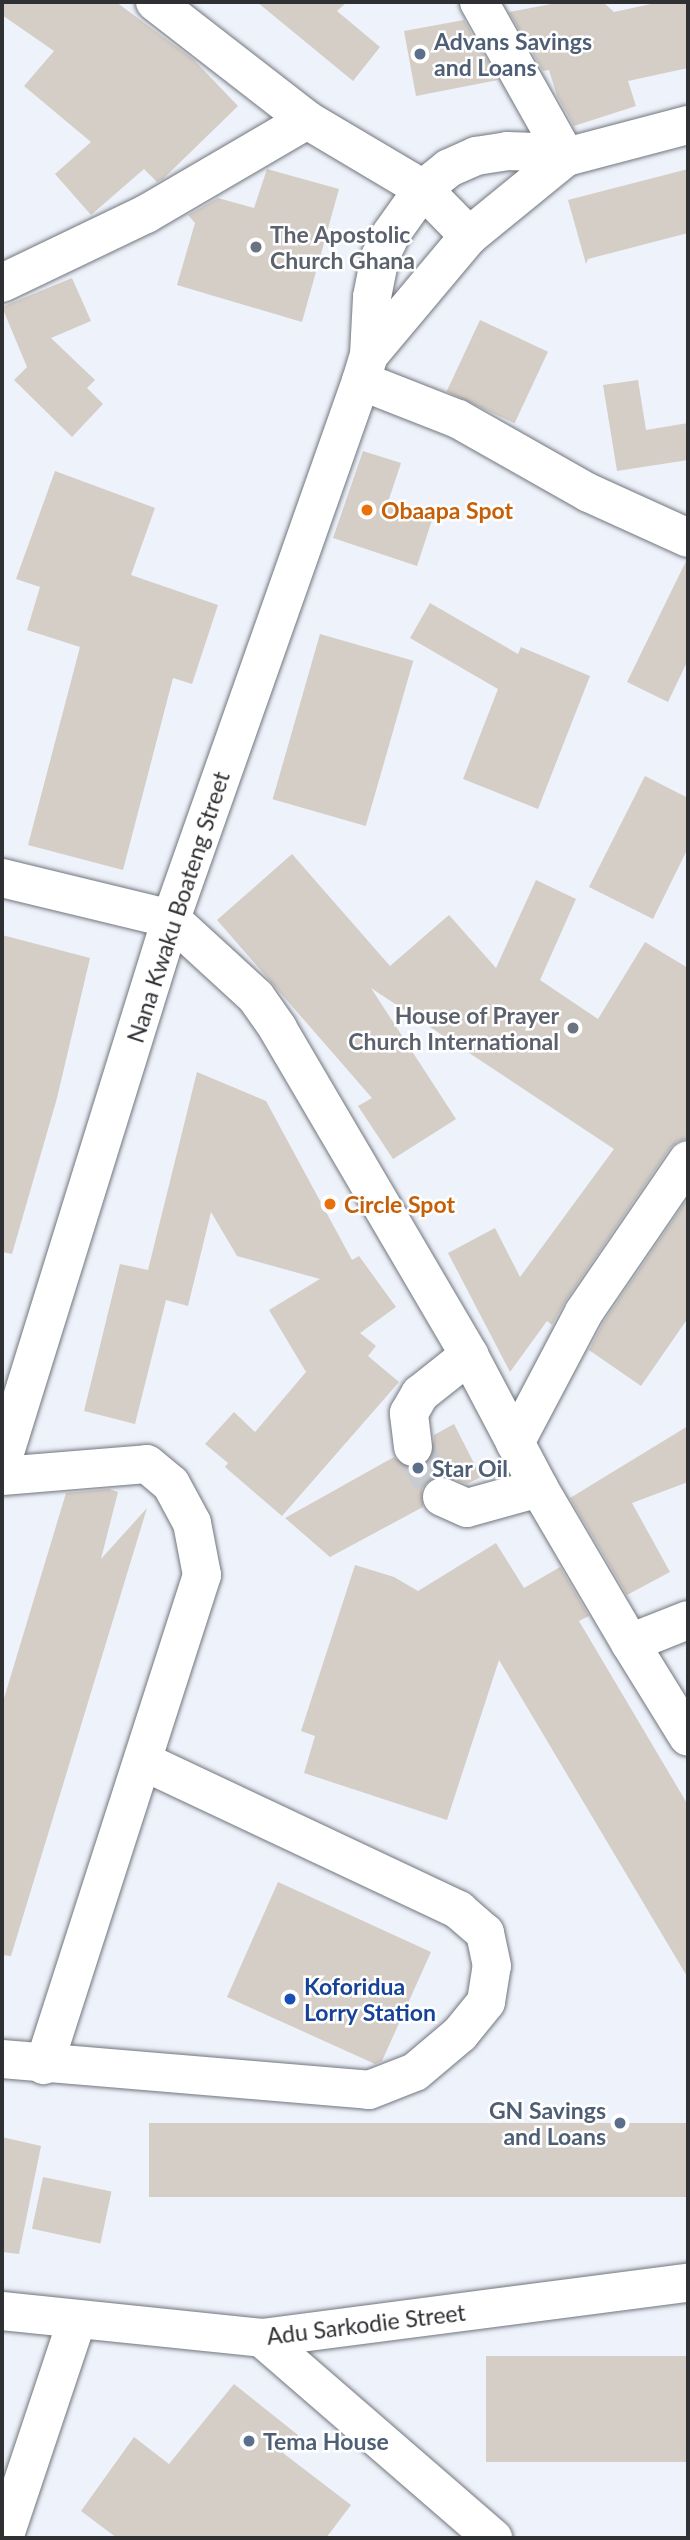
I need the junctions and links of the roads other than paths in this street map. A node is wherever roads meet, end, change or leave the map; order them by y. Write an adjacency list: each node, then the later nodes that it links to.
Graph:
1 (155, 2): 3 (street)
2 (479, 2): 5 (street)
3 (307, 120): 6 (street); 8 (street)
4 (688, 125): 5 (street)
5 (566, 157): 6 (street); 7 (street)
6 (423, 189): 7 (street); 9 (street)
7 (469, 236): 9 (street)
8 (2, 283)
9 (365, 368): 10 (street); 12 (street, Nana Kwaku Boateng Street)
10 (688, 538)
11 (2, 878): 12 (street)
12 (171, 919): 14 (street); 17 (street, Nana Kwaku Boateng Street)
13 (688, 1160): 15 (street)
14 (468, 1355): 15 (street); 16 (street)
15 (515, 1443): 19 (street)
16 (413, 1447)
17 (2, 1462)
18 (2, 1476): 24 (street)
19 (540, 1488): 20 (street); 22 (street)
20 (442, 1497)
21 (688, 1620): 22 (street)
22 (630, 1643): 23 (street)
23 (688, 1737)
24 (143, 1761): 26 (street); 26 (street)
25 (2, 2059): 26 (street)
26 (44, 2065)
27 (688, 2283): 30 (street, Adu Sarkodie Street)
28 (2, 2311): 29 (street, Adu Sarkodie Street)
29 (77, 2320): 30 (street, Adu Sarkodie Street); 31 (street)
30 (262, 2338): 32 (street)
31 (4, 2538)
32 (493, 2538)

